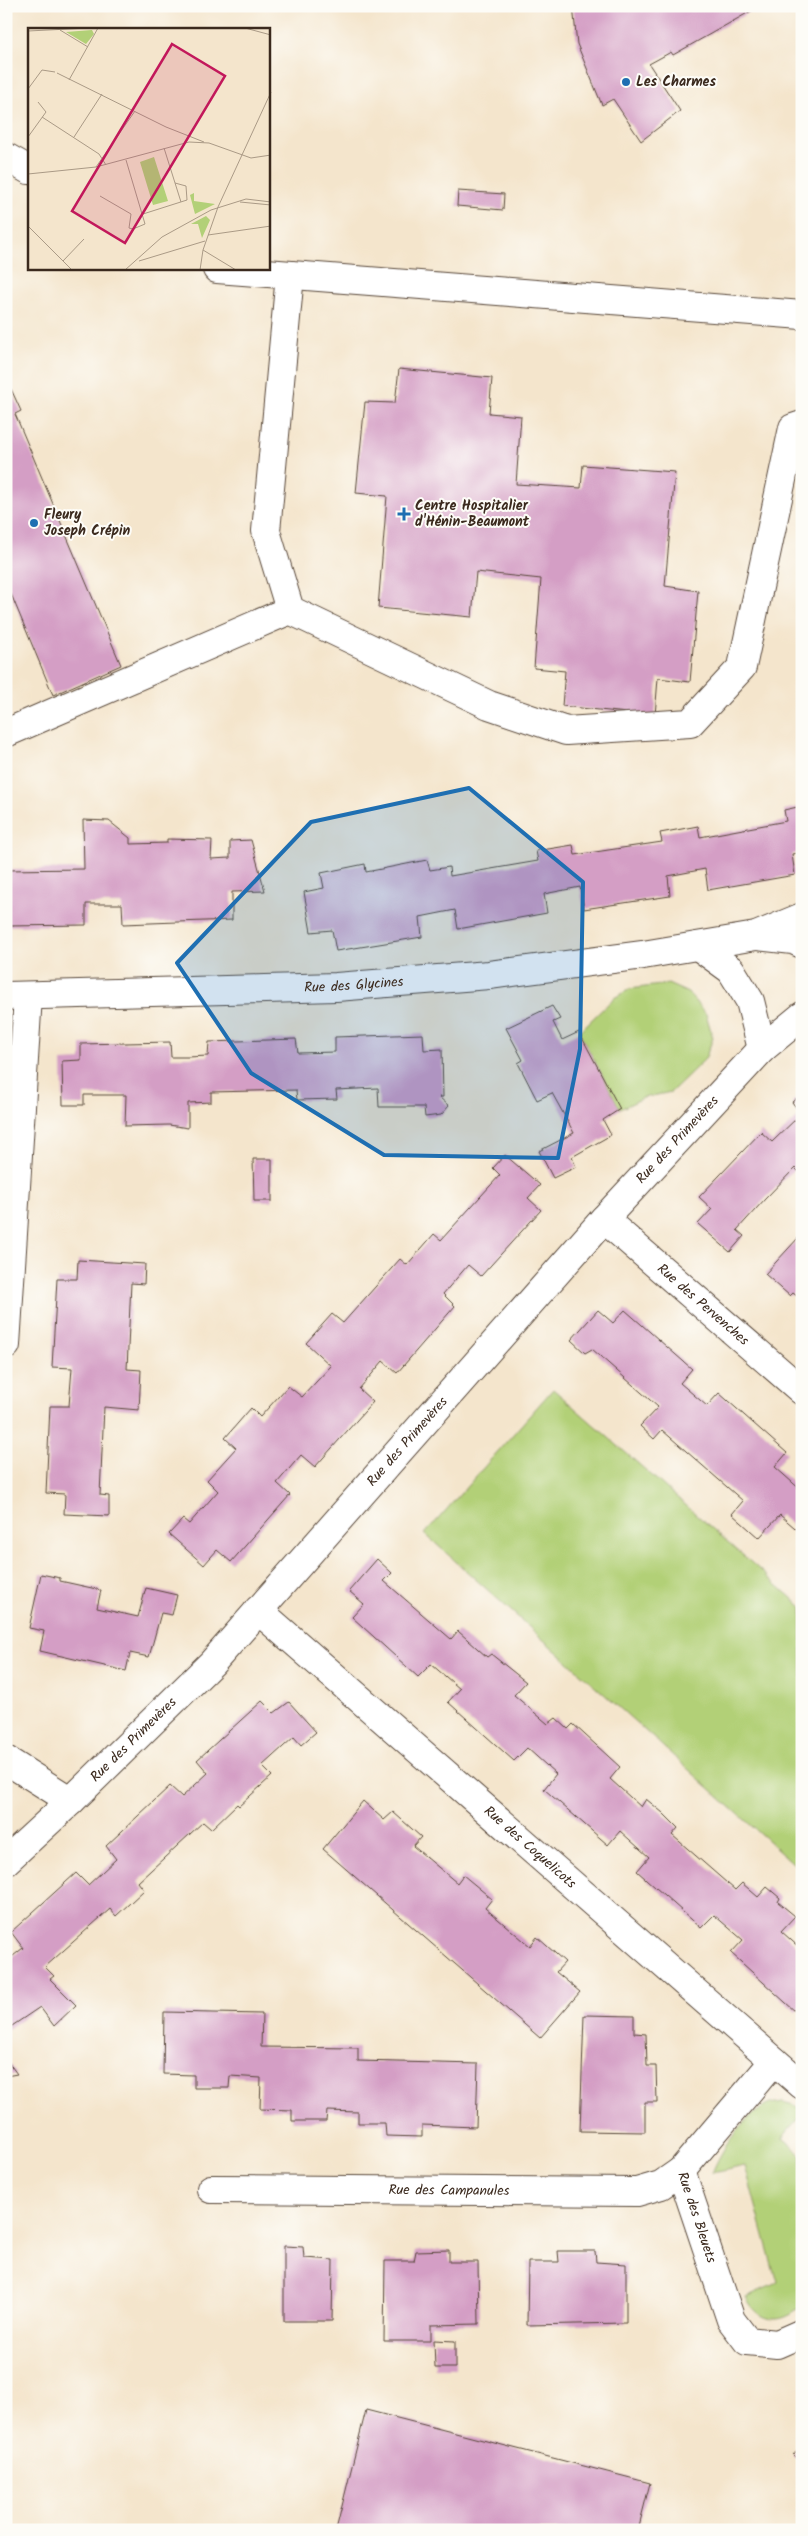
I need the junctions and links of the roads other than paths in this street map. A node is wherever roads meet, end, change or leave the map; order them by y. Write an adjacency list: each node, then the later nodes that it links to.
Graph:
1 (6, 157): 2 (street)
2 (28, 169)
3 (229, 270): 4 (street)
4 (290, 275): 5 (street); 7 (street)
5 (802, 315)
6 (802, 425): 7 (street)
7 (290, 610): 8 (street)
8 (6, 733)
9 (802, 917): 10 (street, Rue des Glycines)
10 (756, 936): 11 (street, Rue des Glycines); 12 (street, Rue des Glycines)
11 (802, 944)
12 (698, 946): 13 (street, Rue des Glycines); 15 (street)
13 (17, 996): 17 (street)
14 (802, 1016): 15 (street, Rue des Primevères)
15 (762, 1049): 16 (street, Rue des Primevères)
16 (604, 1219): 18 (street, Rue des Pervenches); 19 (street, Rue des Primevères)
17 (6, 1344)
18 (802, 1391)
19 (258, 1610): 21 (street, Rue des Primevères); 23 (street, Rue des Coquelicots)
20 (6, 1760): 21 (street)
21 (71, 1801): 22 (street, Rue des Primevères)
22 (6, 1861)
23 (774, 2061): 24 (street, Rue des Coquelicots); 25 (street, Rue des Bleuets)
24 (802, 2085)
25 (681, 2171): 26 (street, Rue des Campanules); 27 (street, Rue des Bleuets)
26 (211, 2189)
27 (802, 2333)

